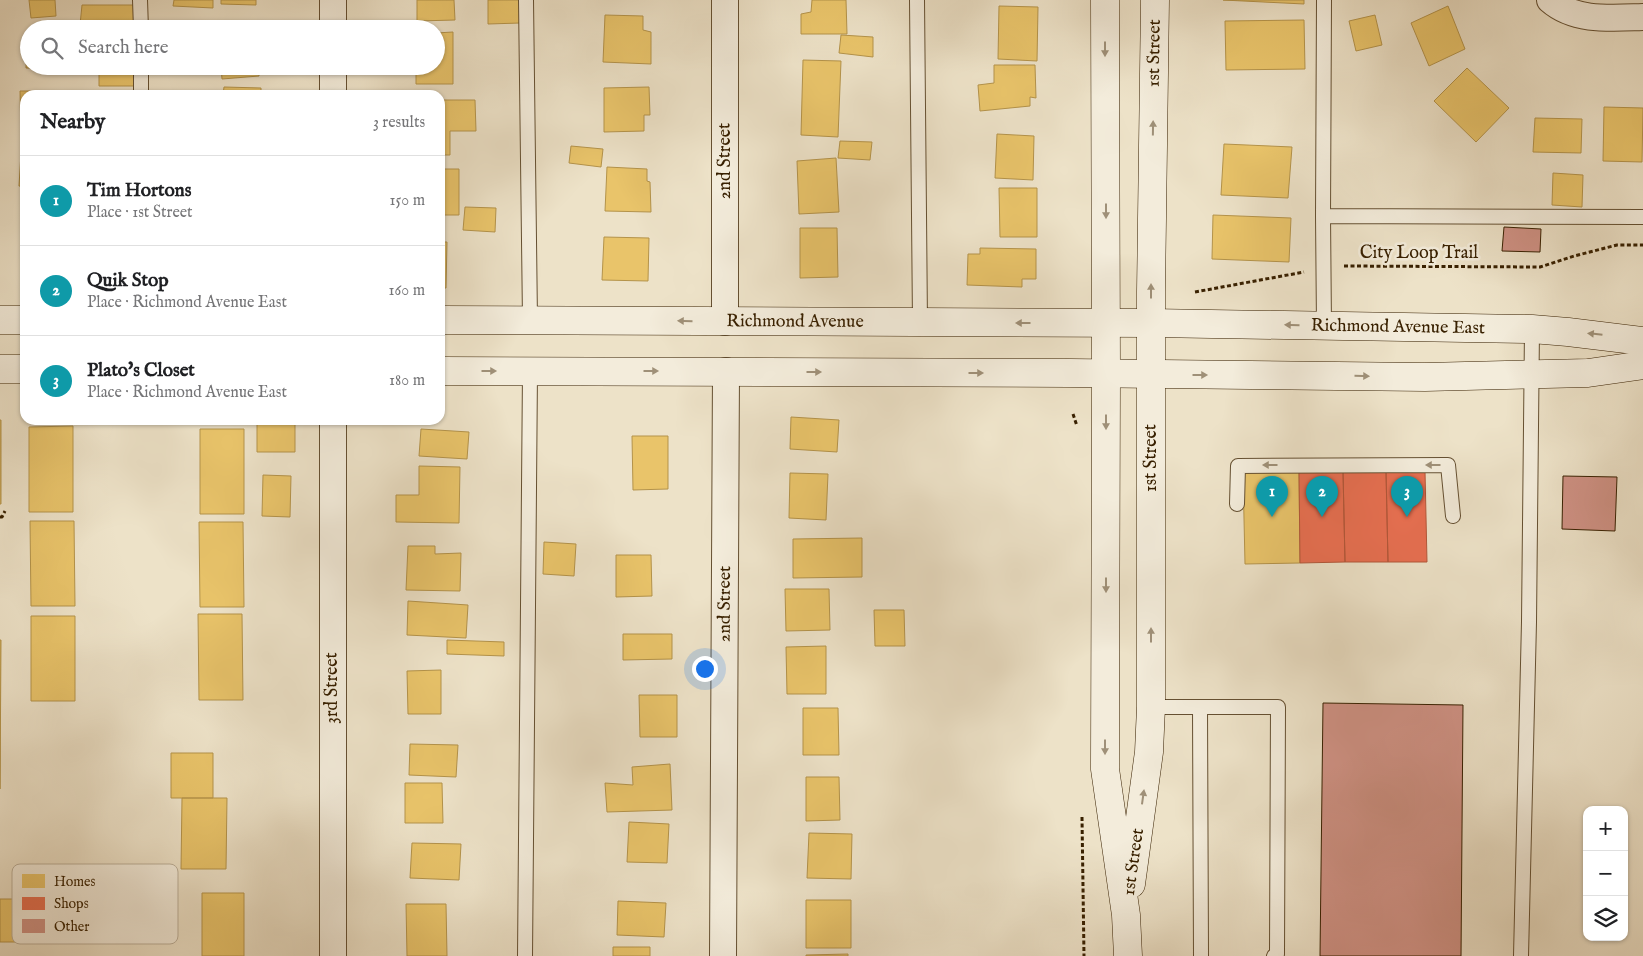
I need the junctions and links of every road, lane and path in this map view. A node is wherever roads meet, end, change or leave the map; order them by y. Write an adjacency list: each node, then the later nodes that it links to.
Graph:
1 (140, 0): 11 (lane)
2 (333, 0): 12 (street)
3 (526, 0): 25 (lane)
4 (725, 0): 26 (street, 2nd Street)
5 (917, 0): 27 (lane)
6 (1105, 0): 28 (main road, 1st Street, one-way to 28)
7 (1155, 0): 29 (main road, 1st Street, one-way to 7)
8 (1324, 0): 17 (lane)
9 (1550, 0): 10 (street)
10 (1643, 17)
11 (141, 20)
12 (333, 20)
13 (141, 75): 15 (lane)
14 (333, 75): 16 (street)
15 (141, 90)
16 (333, 90)
17 (1324, 216): 18 (lane); 20 (lane)
18 (1643, 217)
19 (1643, 246): 20 (path, City Loop Trail)
20 (1324, 269): 21 (path, City Loop Trail); 30 (lane)
21 (1195, 292)
22 (0, 320): 23 (main road)
23 (20, 320)
24 (445, 320): 25 (main road, Richmond Avenue)
25 (530, 320): 26 (main road, Richmond Avenue, one-way to 25)
26 (724, 322): 27 (main road, Richmond Avenue)
27 (920, 323): 28 (main road, Richmond Avenue, one-way to 27)
28 (1106, 323): 29 (main road, Richmond Avenue); 39 (main road, 1st Street)
29 (1151, 323): 30 (main road, Richmond Avenue East, one-way to 29); 40 (main road, 1st Street)
30 (1324, 326): 31 (main road, Richmond Avenue East)
31 (1532, 330): 32 (main road, Richmond Avenue East, one-way to 31); 41 (lane)
32 (1643, 341)
33 (1643, 365): 41 (main road)
34 (0, 369): 35 (main road)
35 (20, 369)
36 (530, 371): 37 (main road, one-way to 37); 38 (main road, one-way to 36); 51 (lane)
37 (726, 371): 39 (main road, one-way to 39); 52 (street, 2nd Street)
38 (445, 372)
39 (1106, 374): 40 (main road); 49 (main road, 1st Street, one-way to 49)
40 (1151, 374): 41 (main road, one-way to 41); 47 (main road, 1st Street, one-way to 40)
41 (1531, 374): 56 (lane)
42 (333, 425): 50 (street, 3rd Street)
43 (1237, 504): 45 (lane, one-way to 43)
44 (5, 511): 46 (path)
45 (1453, 516)
46 (0, 517)
47 (1152, 707): 48 (lane); 49 (main road, 1st Street, one-way to 47)
48 (1200, 707): 54 (lane); 55 (lane)
49 (1126, 915): 53 (main road, 1st Street)
50 (332, 956)
51 (526, 956)
52 (723, 956)
53 (1128, 956)
54 (1202, 956)
55 (1274, 956)
56 (1521, 956)

